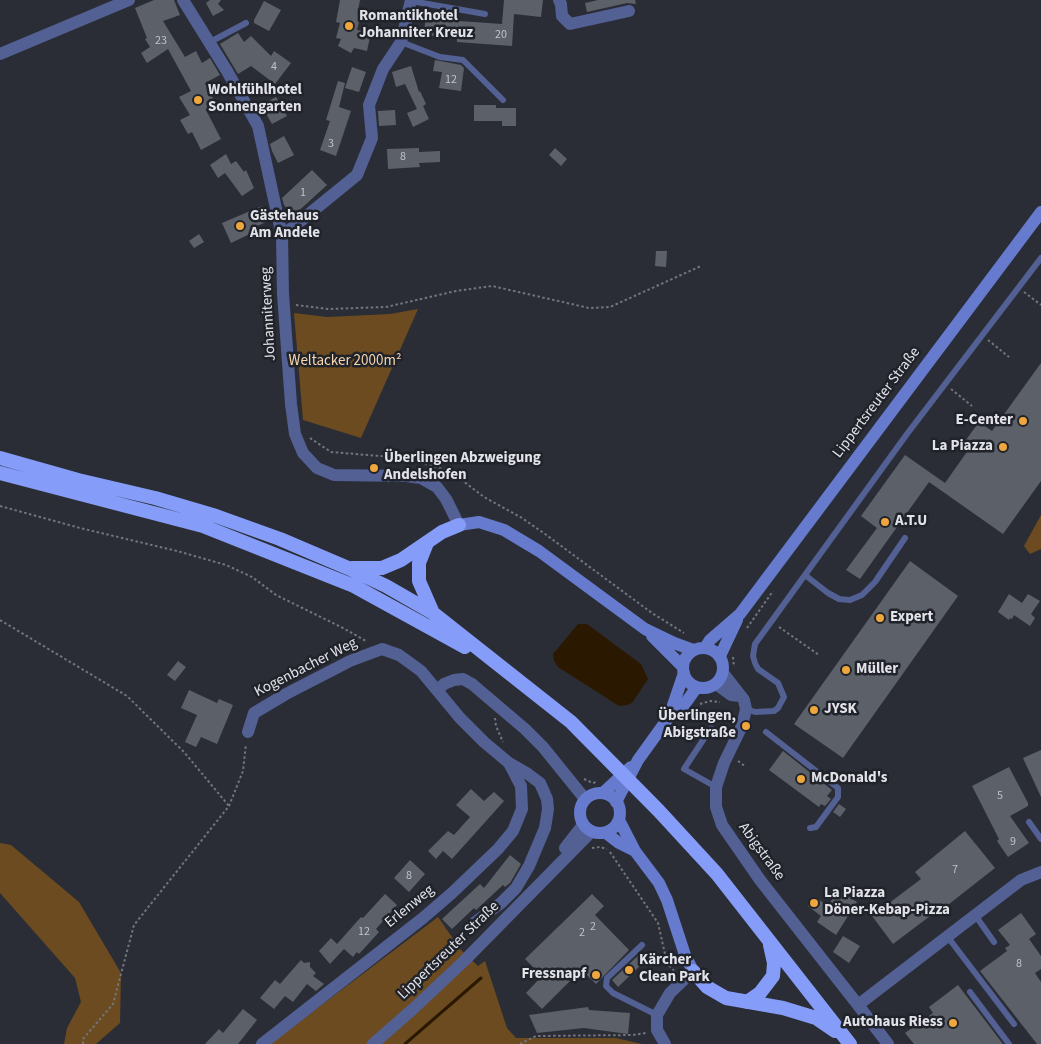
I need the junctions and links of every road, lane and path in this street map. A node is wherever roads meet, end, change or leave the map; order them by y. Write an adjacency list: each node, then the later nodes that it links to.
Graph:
1 (129, 0): 10 (street)
2 (183, 0): 8 (street, Johanniterweg)
3 (411, 0): 6 (lane); 9 (street)
4 (559, 0): 5 (street)
5 (629, 11)
6 (485, 14)
7 (246, 23): 8 (lane)
8 (210, 42): 13 (street, Johanniterweg)
9 (401, 42): 11 (lane); 13 (street)
10 (0, 54)
11 (503, 100)
12 (1041, 212): 32 (main road, Lippertsreuter Straße)
13 (282, 236): 17 (street, Johanniterweg)
14 (1041, 258): 16 (lane)
15 (701, 266): 17 (path)
16 (1018, 288): 18 (path); 19 (lane)
17 (283, 294): 26 (street, Johanniterweg)
18 (1041, 305)
19 (982, 336): 20 (path); 21 (lane)
20 (1009, 357)
21 (945, 385): 22 (path); 30 (lane)
22 (972, 406)
23 (0, 458): 29 (highway)
24 (0, 473): 43 (highway)
25 (0, 506): 38 (path)
26 (459, 525): 28 (highway); 35 (main road)
27 (905, 538): 30 (lane)
28 (428, 542): 29 (highway); 31 (highway)
29 (348, 568): 31 (highway)
30 (805, 575): 34 (lane)
31 (433, 613): 43 (highway)
32 (740, 614): 39 (main road, Lippertsreuter Straße); 42 (main road, Lippertsreuter Straße)
33 (0, 620): 65 (path)
34 (771, 622): 41 (path); 53 (lane)
35 (645, 629): 39 (main road); 44 (main road)
36 (682, 632): 37 (path)
37 (687, 635)
38 (382, 649): 48 (street, Kogenbacher Weg); 56 (street, Kogenbacher Weg)
39 (699, 649): 42 (main road); 44 (main road)
40 (733, 655): 45 (path)
41 (819, 655)
42 (720, 656): 45 (main road)
43 (492, 661): 78 (highway)
44 (683, 670): 47 (main road); 54 (main road)
45 (729, 672): 46 (main road); 49 (street)
46 (716, 684): 47 (main road); 49 (street)
47 (697, 687): 54 (main road)
48 (438, 690): 52 (street); 59 (street, Erlenweg)
49 (740, 696): 53 (street)
50 (722, 702): 51 (path)
51 (698, 704)
52 (499, 707): 59 (path); 63 (street)
53 (746, 709): 62 (street, Abigstraße)
54 (669, 718): 58 (main road)
55 (712, 728): 62 (lane)
56 (248, 732): 65 (path)
57 (766, 732): 69 (lane)
58 (638, 760): 61 (main road); 64 (main road)
59 (509, 763): 76 (street, Erlenweg); 91 (street, Erlenweg)
60 (581, 780): 61 (path)
61 (601, 787): 63 (main road); 64 (main road)
62 (716, 787): 85 (street, Abigstraße)
63 (585, 799): 68 (main road)
64 (616, 802): 66 (main road)
65 (229, 806): 90 (path)
66 (619, 820): 70 (main road); 73 (main road)
67 (1029, 822): 71 (lane)
68 (587, 828): 70 (main road); 92 (street, Lippertsreuter Straße)
69 (810, 828)
70 (606, 832): 73 (main road)
71 (1041, 839)
72 (586, 851): 82 (path)
73 (635, 851): 81 (main road)
74 (1041, 872): 75 (street)
75 (974, 915): 77 (street); 79 (lane)
76 (474, 923)
77 (947, 936): 85 (street); 87 (lane)
78 (769, 940): 84 (highway); 89 (highway)
79 (994, 942)
80 (642, 945): 86 (lane)
81 (694, 970): 82 (street); 84 (highway)
82 (681, 981): 86 (street)
83 (970, 992): 96 (lane)
84 (746, 1002): 89 (highway)
85 (858, 1005): 95 (street, Abigstraße)
86 (657, 1015): 88 (street)
87 (1014, 1024)
88 (657, 1030): 93 (path); 94 (street)
89 (847, 1040)
90 (83, 1044)
91 (262, 1044)
92 (373, 1044)
93 (520, 1044)
94 (665, 1044)
95 (888, 1044)
96 (1009, 1044)

